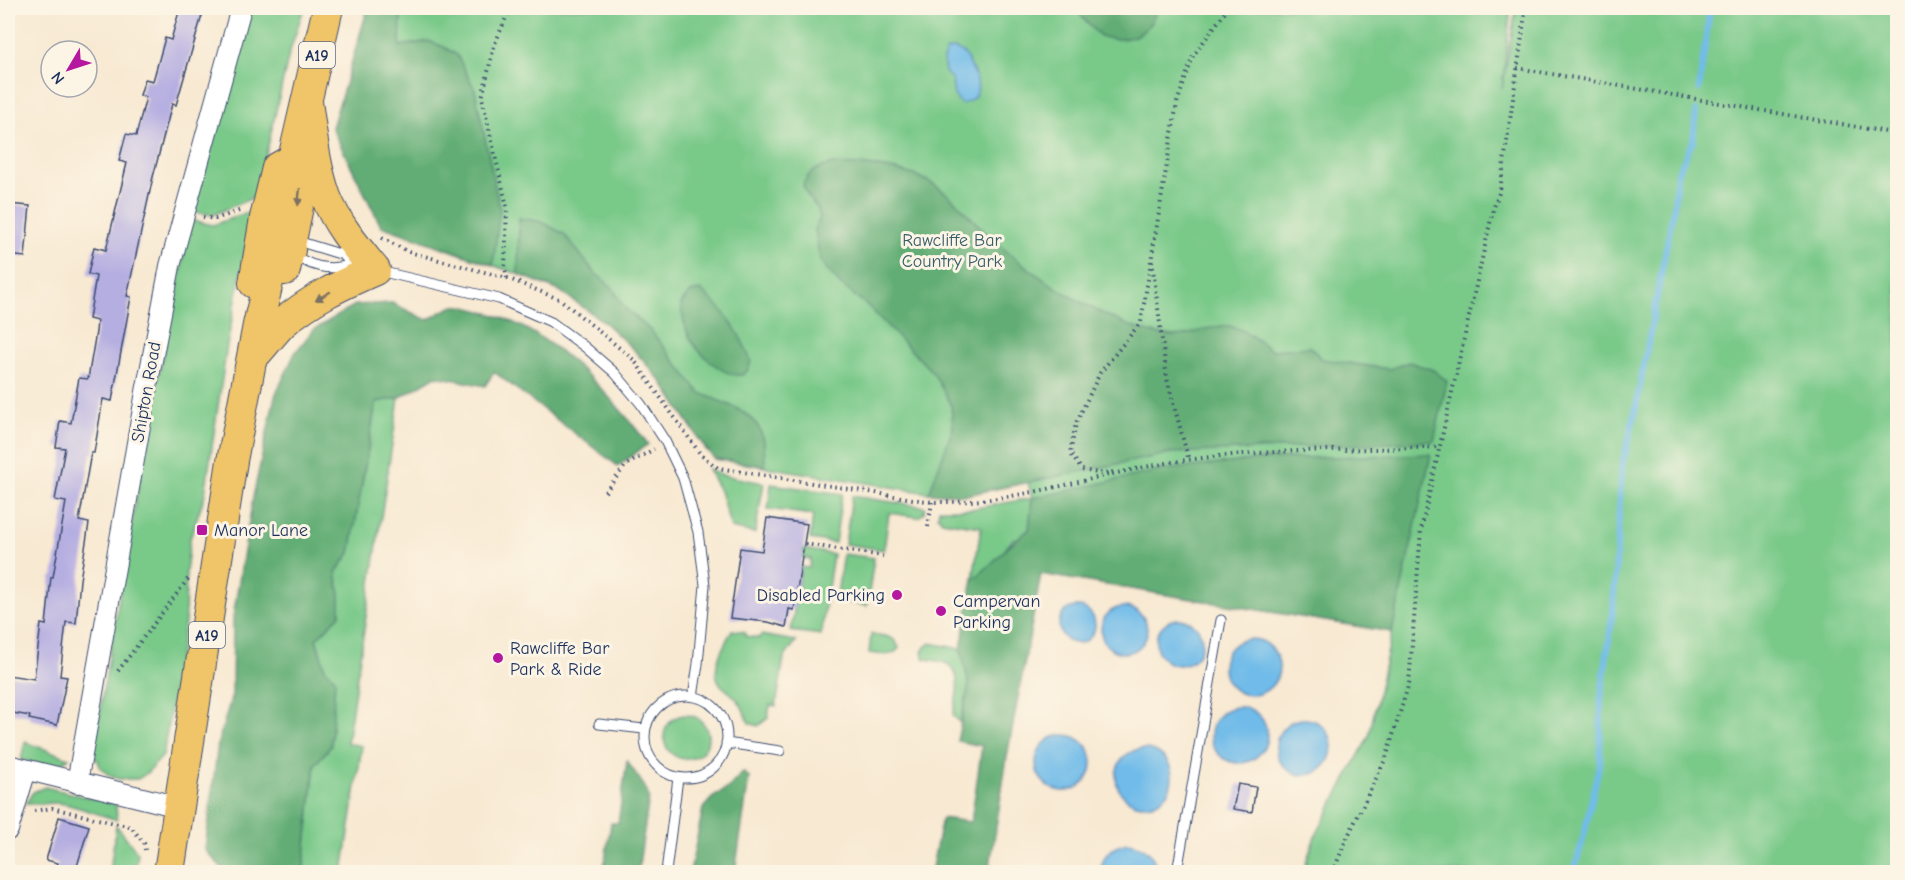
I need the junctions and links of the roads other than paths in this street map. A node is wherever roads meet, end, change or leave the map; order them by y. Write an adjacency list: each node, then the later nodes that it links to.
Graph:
1 (241, 8): 18 (street, Shipton Road)
2 (328, 8): 3 (main road, A19)
3 (307, 102): 4 (main road, A19); 7 (main road)
4 (293, 159): 5 (main road, A19); 6 (main road, A19, one-way to 6)
5 (255, 214): 6 (main road); 8 (main road, A19)
6 (290, 250): 7 (lane); 7 (lane); 8 (main road, A19)
7 (364, 267): 9 (main road, one-way to 9); 11 (lane)
8 (258, 325): 9 (main road, A19)
9 (252, 358): 19 (main road, A19)
10 (1221, 620): 23 (lane)
11 (693, 697): 13 (lane); 14 (lane)
12 (599, 724): 13 (lane)
13 (644, 729): 17 (lane)
14 (726, 743): 15 (lane); 17 (lane)
15 (780, 751)
16 (17, 767): 18 (street); 20 (street)
17 (678, 778): 22 (lane)
18 (77, 783): 19 (street)
19 (179, 807): 21 (main road, A19)
20 (8, 830)
21 (170, 873)
22 (666, 873)
23 (1177, 873)

